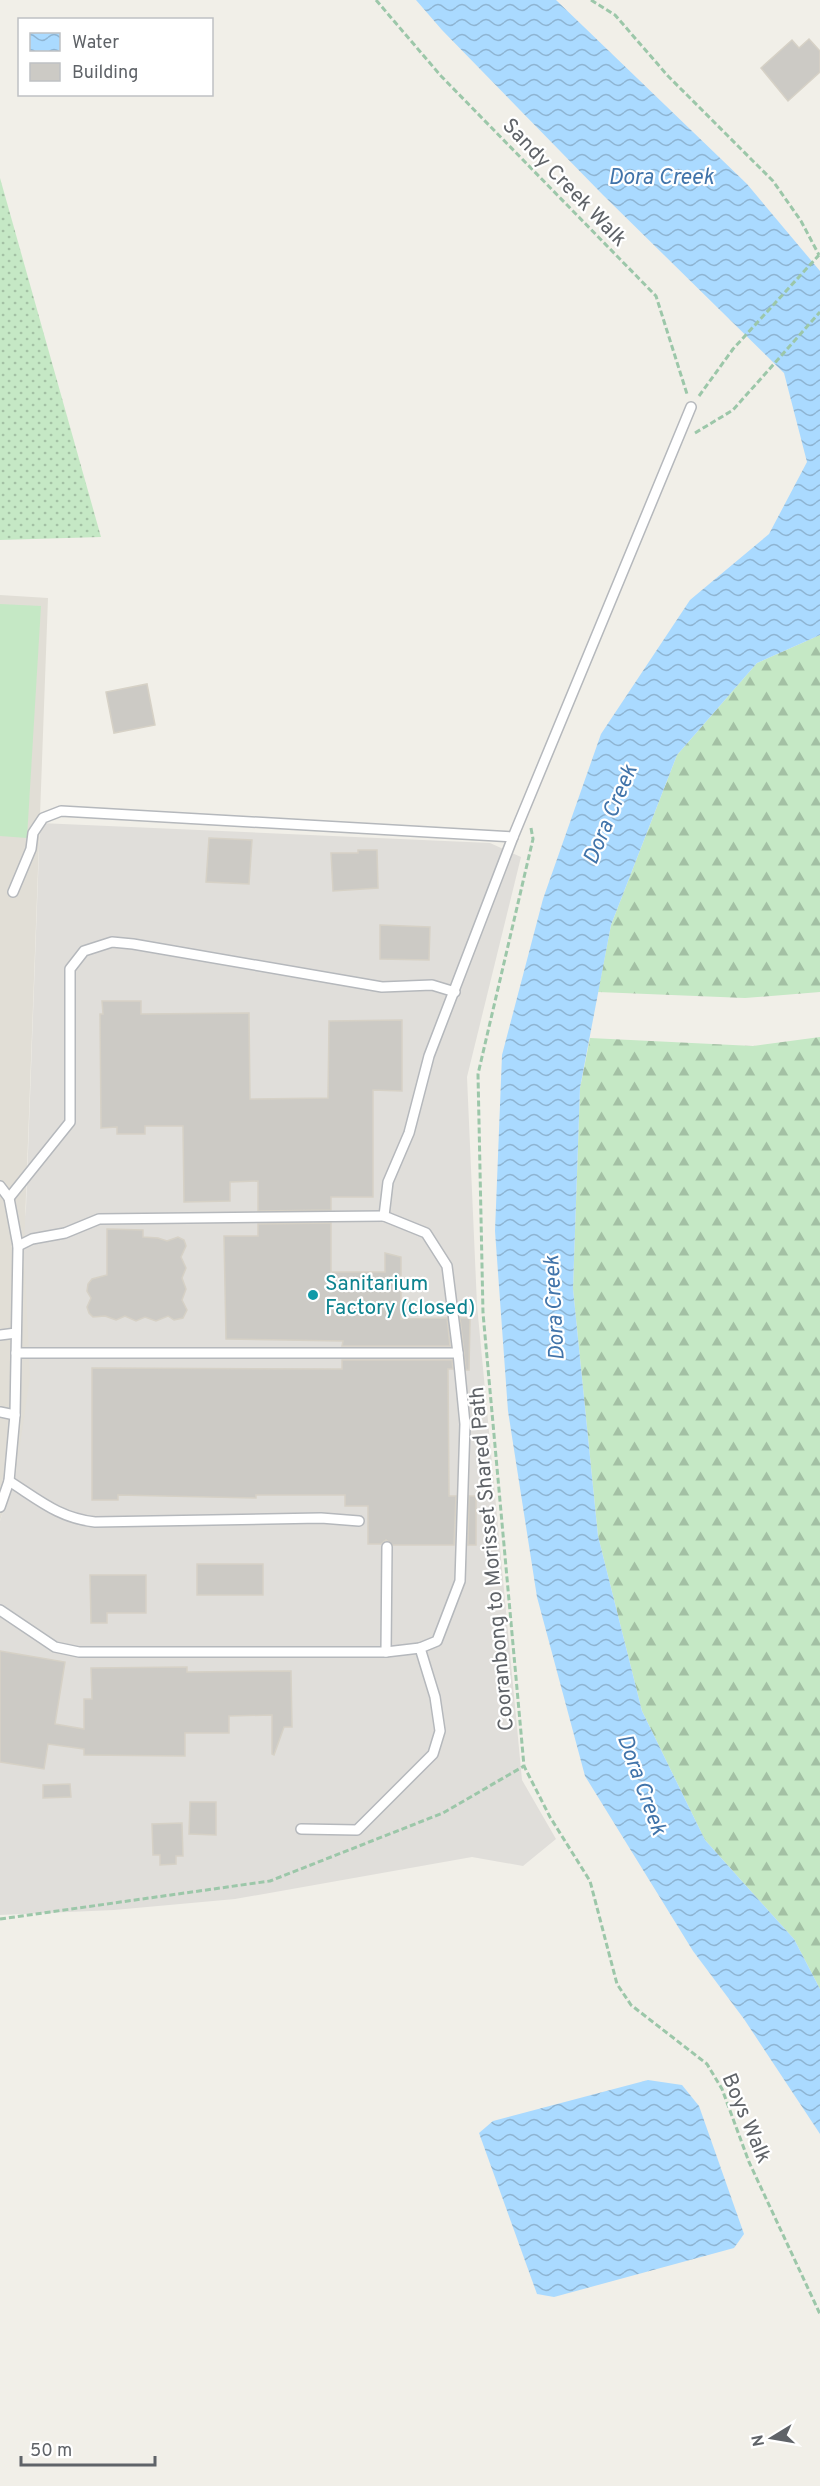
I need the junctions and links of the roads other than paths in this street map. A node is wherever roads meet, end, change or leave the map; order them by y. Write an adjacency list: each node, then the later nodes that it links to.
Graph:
1 (691, 407): 2 (lane)
2 (513, 837): 3 (lane); 4 (lane)
3 (13, 892)
4 (455, 992): 6 (lane); 7 (lane)
5 (0, 1186): 6 (lane)
6 (9, 1197): 8 (lane)
7 (384, 1216): 8 (lane); 12 (lane)
8 (18, 1246): 9 (lane)
9 (16, 1333): 10 (lane); 11 (lane)
10 (0, 1335)
11 (16, 1353): 12 (lane); 14 (lane)
12 (458, 1353): 20 (lane)
13 (0, 1412): 14 (lane)
14 (15, 1415): 15 (lane)
15 (9, 1481): 16 (lane); 17 (lane)
16 (0, 1507)
17 (359, 1521)
18 (387, 1547): 21 (lane)
19 (0, 1610): 21 (lane)
20 (420, 1648): 21 (lane); 22 (lane)
21 (386, 1653)
22 (302, 1829)

